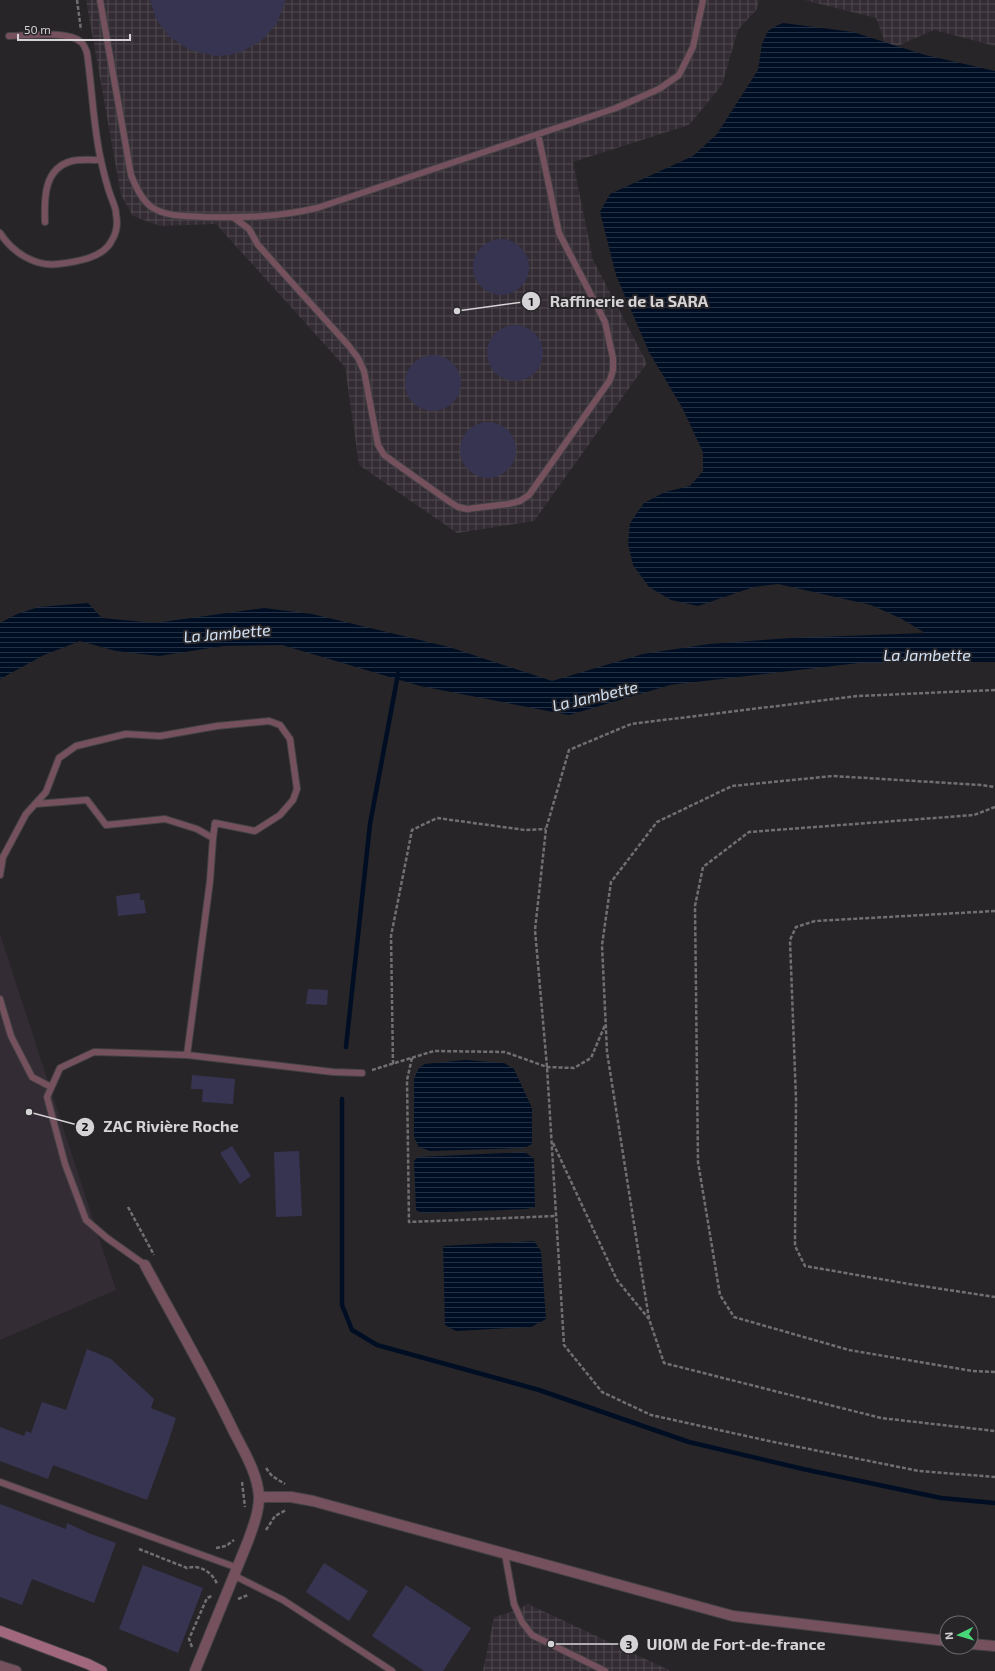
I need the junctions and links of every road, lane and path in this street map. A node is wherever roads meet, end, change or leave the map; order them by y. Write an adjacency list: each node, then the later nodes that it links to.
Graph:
1 (77, 0): 5 (path)
2 (100, 0): 8 (lane)
3 (703, 0): 6 (lane)
4 (9, 36): 5 (lane)
5 (82, 42): 7 (lane)
6 (538, 134): 8 (lane); 8 (lane)
7 (101, 160): 9 (lane); 10 (lane)
8 (233, 217)
9 (45, 222)
10 (0, 233)
11 (995, 690): 15 (path)
12 (995, 787): 20 (path)
13 (35, 804): 16 (lane); 16 (lane); 17 (lane)
14 (995, 807): 32 (path)
15 (546, 829): 23 (path); 24 (path)
16 (213, 838): 21 (lane)
17 (0, 875)
18 (995, 911): 30 (path)
19 (0, 999): 26 (lane)
20 (606, 1024): 24 (path); 31 (path)
21 (187, 1055): 25 (lane); 26 (lane)
22 (412, 1058): 23 (path); 24 (path); 28 (path)
23 (393, 1064): 25 (path)
24 (547, 1067): 27 (path)
25 (362, 1073)
26 (51, 1088): 29 (lane)
27 (552, 1141): 28 (path); 31 (path)
28 (556, 1216): 34 (path)
29 (145, 1265): 37 (street)
30 (995, 1297)
31 (649, 1319): 33 (path)
32 (995, 1372)
33 (995, 1431)
34 (995, 1477)
35 (242, 1481): 39 (path)
36 (0, 1482): 45 (lane)
37 (259, 1497): 44 (street); 45 (street)
38 (290, 1509): 40 (path)
39 (245, 1511)
40 (264, 1535)
41 (237, 1537): 43 (path)
42 (139, 1549): 46 (path)
43 (211, 1549)
44 (505, 1554): 50 (street); 60 (lane)
45 (236, 1572): 58 (street); 59 (lane)
46 (218, 1588)
47 (217, 1594): 53 (path)
48 (0, 1631): 57 (main road)
49 (0, 1637): 56 (main road)
50 (939, 1640)
51 (979, 1645): 52 (street)
52 (995, 1646)
53 (189, 1654)
54 (0, 1666): 55 (street)
55 (16, 1671)
56 (89, 1671)
57 (102, 1671)
58 (195, 1671)
59 (392, 1671)
60 (605, 1671)

